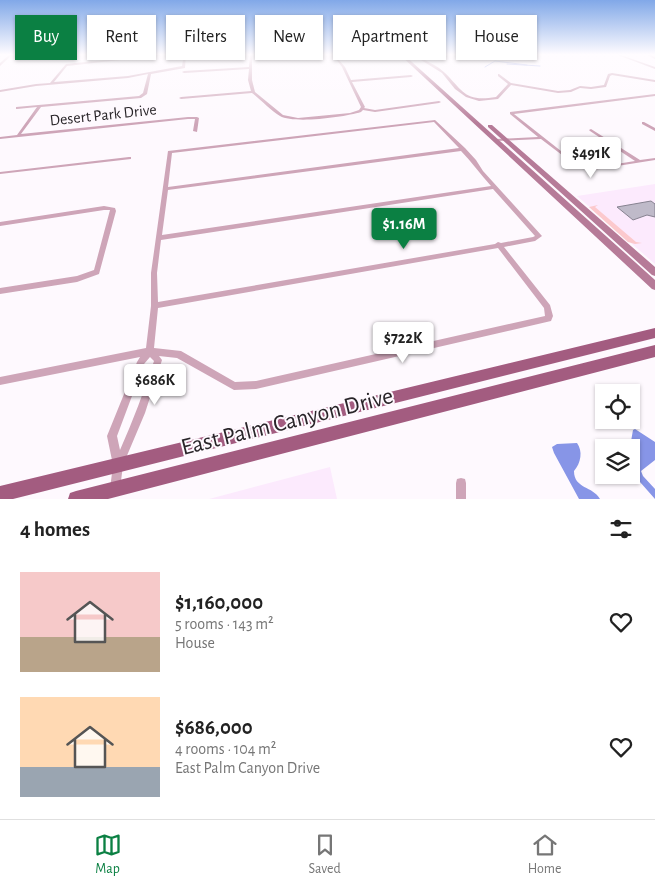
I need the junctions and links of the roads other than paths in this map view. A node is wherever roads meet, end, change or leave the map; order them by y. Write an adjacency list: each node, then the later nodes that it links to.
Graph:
1 (56, 77): 15 (street)
2 (124, 77): 15 (street)
3 (149, 77): 22 (street)
4 (250, 77): 18 (street)
5 (348, 77): 13 (street)
6 (395, 77): 13 (street)
7 (428, 77): 32 (street)
8 (432, 77): 32 (street)
9 (446, 77): 16 (street)
10 (503, 77): 16 (street)
11 (608, 77): 16 (street)
12 (632, 77): 14 (street)
13 (350, 81): 24 (street)
14 (655, 81)
15 (52, 83): 17 (street)
16 (510, 84)
17 (0, 91)
18 (253, 92): 20 (street); 24 (street)
19 (655, 95): 31 (street)
20 (181, 98)
21 (439, 102): 24 (street)
22 (40, 106): 23 (street); 29 (street)
23 (17, 108)
24 (362, 109)
25 (643, 124): 27 (street)
26 (591, 130): 36 (street)
27 (655, 130)
28 (195, 131): 29 (street, Desert Park Drive)
29 (18, 136): 30 (street, Desert Park Drive)
30 (0, 138)
31 (542, 138): 32 (street); 36 (street)
32 (503, 142): 43 (street); 44 (street)
33 (463, 150): 38 (street); 39 (street); 39 (street)
34 (129, 158): 37 (street)
35 (655, 158): 36 (street)
36 (638, 161)
37 (0, 173)
38 (494, 187): 41 (street); 42 (street)
39 (165, 189): 41 (street)
40 (0, 224): 45 (street)
41 (159, 238): 46 (street)
42 (498, 244): 46 (street); 48 (street)
43 (655, 272)
44 (655, 286)
45 (0, 291)
46 (155, 306): 48 (street)
47 (655, 332): 51 (main road, East Palm Canyon Drive)
48 (150, 351): 50 (street); 51 (street); 51 (street)
49 (655, 351): 53 (main road, East Palm Canyon Drive)
50 (0, 381)
51 (118, 464): 53 (street); 54 (main road, East Palm Canyon Drive)
52 (461, 483): 56 (street)
53 (115, 489): 55 (main road, East Palm Canyon Drive)
54 (0, 494)
55 (76, 499)
56 (461, 499)

